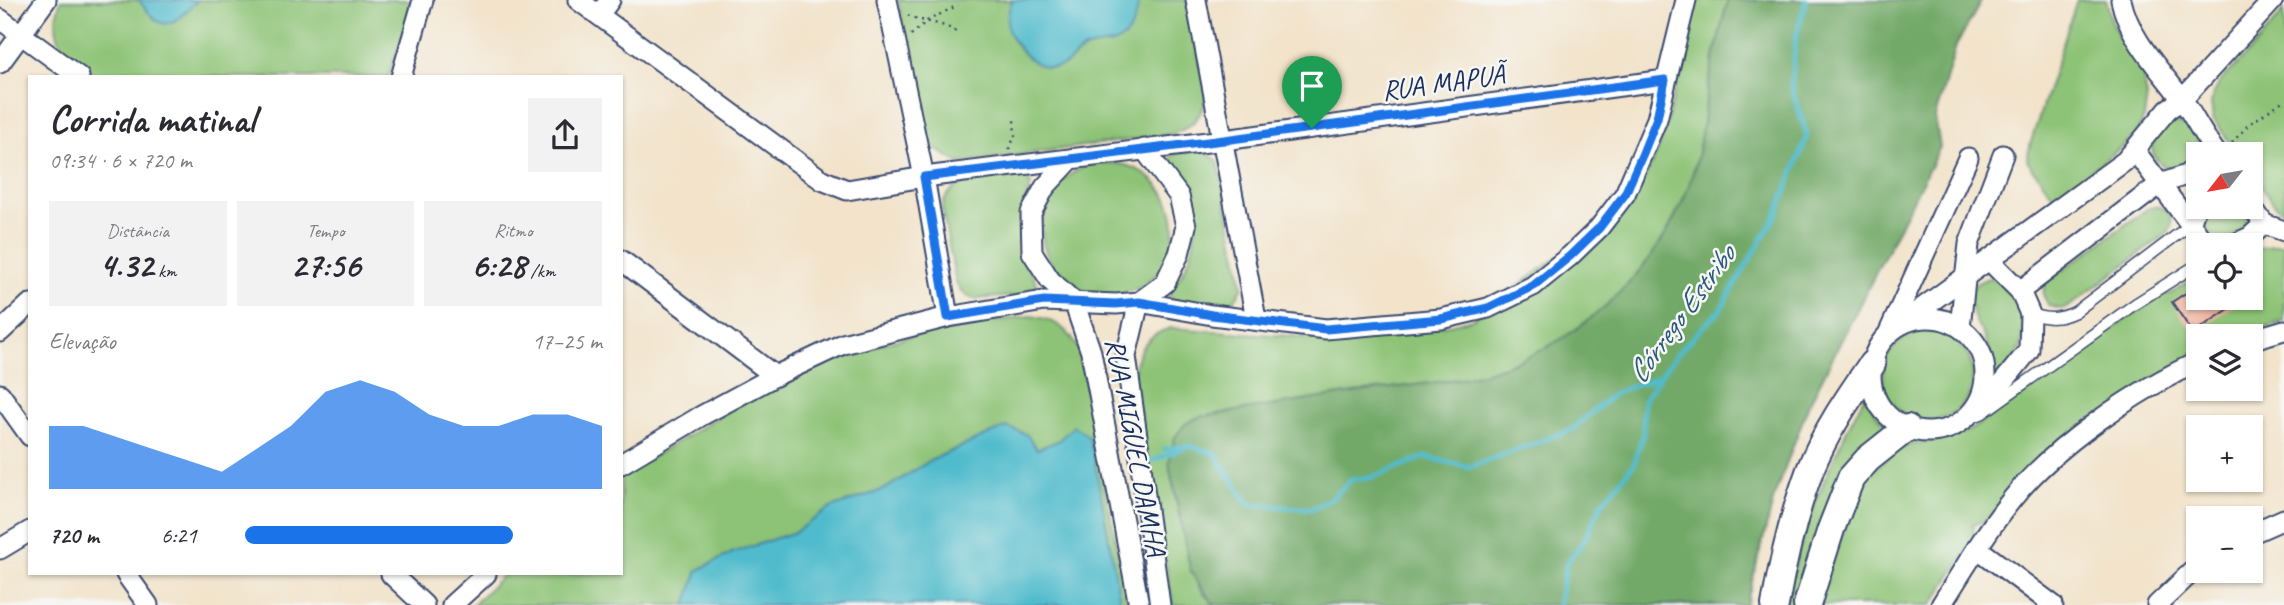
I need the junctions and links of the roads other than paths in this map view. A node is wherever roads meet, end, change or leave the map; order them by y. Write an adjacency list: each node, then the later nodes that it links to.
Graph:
1 (46, 0): 11 (street)
2 (424, 0): 14 (street)
3 (578, 0): 9 (street)
4 (887, 0): 25 (street)
5 (1196, 0): 17 (street)
6 (1686, 0): 15 (street)
7 (2121, 0): 16 (street)
8 (2273, 0): 16 (street)
9 (604, 7): 25 (street)
10 (0, 19): 11 (street)
11 (21, 33): 12 (street); 13 (street)
12 (0, 63)
13 (76, 75)
14 (402, 75)
15 (1665, 80): 17 (street, RUA MAPUÃ); 44 (street)
16 (2182, 100): 18 (street); 20 (street)
17 (1224, 140): 19 (street, RUA MAPUÃ); 44 (street)
18 (2210, 142)
19 (1144, 149): 23 (street); 40 (street)
20 (2135, 151): 26 (street); 34 (street)
21 (2003, 155): 37 (street)
22 (1968, 158): 47 (street)
23 (1071, 159): 25 (street); 39 (street)
24 (2186, 175): 26 (street)
25 (924, 177): 43 (street)
26 (2160, 184): 30 (street); 38 (street)
27 (2192, 219): 30 (street)
28 (2260, 219): 29 (street)
29 (2264, 224): 31 (street); 33 (street)
30 (2190, 225): 32 (street); 42 (lane)
31 (2284, 232)
32 (2196, 233)
33 (2254, 233)
34 (1989, 260): 37 (street); 38 (street)
35 (623, 262): 52 (street)
36 (2186, 272): 55 (lane)
37 (1965, 278): 45 (street); 47 (street)
38 (2020, 291): 42 (street)
39 (1067, 301): 40 (street); 43 (street); 71 (street, RUA MIGUEL DAMHA)
40 (1139, 302): 44 (street); 72 (street, RUA MIGUEL DAMHA)
41 (28, 306): 48 (street)
42 (2030, 314): 54 (street)
43 (948, 317): 52 (street)
44 (1256, 319)
45 (1960, 327): 47 (street); 54 (street)
46 (2284, 330): 49 (street)
47 (1892, 331): 50 (street)
48 (0, 332)
49 (2263, 336)
50 (1872, 364): 56 (street); 73 (street)
51 (2186, 369): 62 (street)
52 (775, 376): 58 (street)
53 (0, 394): 57 (street)
54 (1981, 397): 55 (street)
55 (1961, 422): 56 (street)
56 (1907, 428): 74 (street)
57 (28, 433)
58 (623, 463)
59 (2284, 519): 60 (street)
60 (2263, 528)
61 (28, 532): 63 (street)
62 (1977, 548): 75 (street); 76 (street)
63 (0, 549)
64 (127, 575): 68 (street)
65 (392, 575): 69 (street)
66 (485, 575): 70 (street)
67 (2186, 577): 77 (street)
68 (148, 605)
69 (424, 605)
70 (452, 605)
71 (1139, 605)
72 (1160, 605)
73 (1775, 605)
74 (1807, 605)
75 (1941, 605)
76 (2053, 605)
77 (2157, 605)

